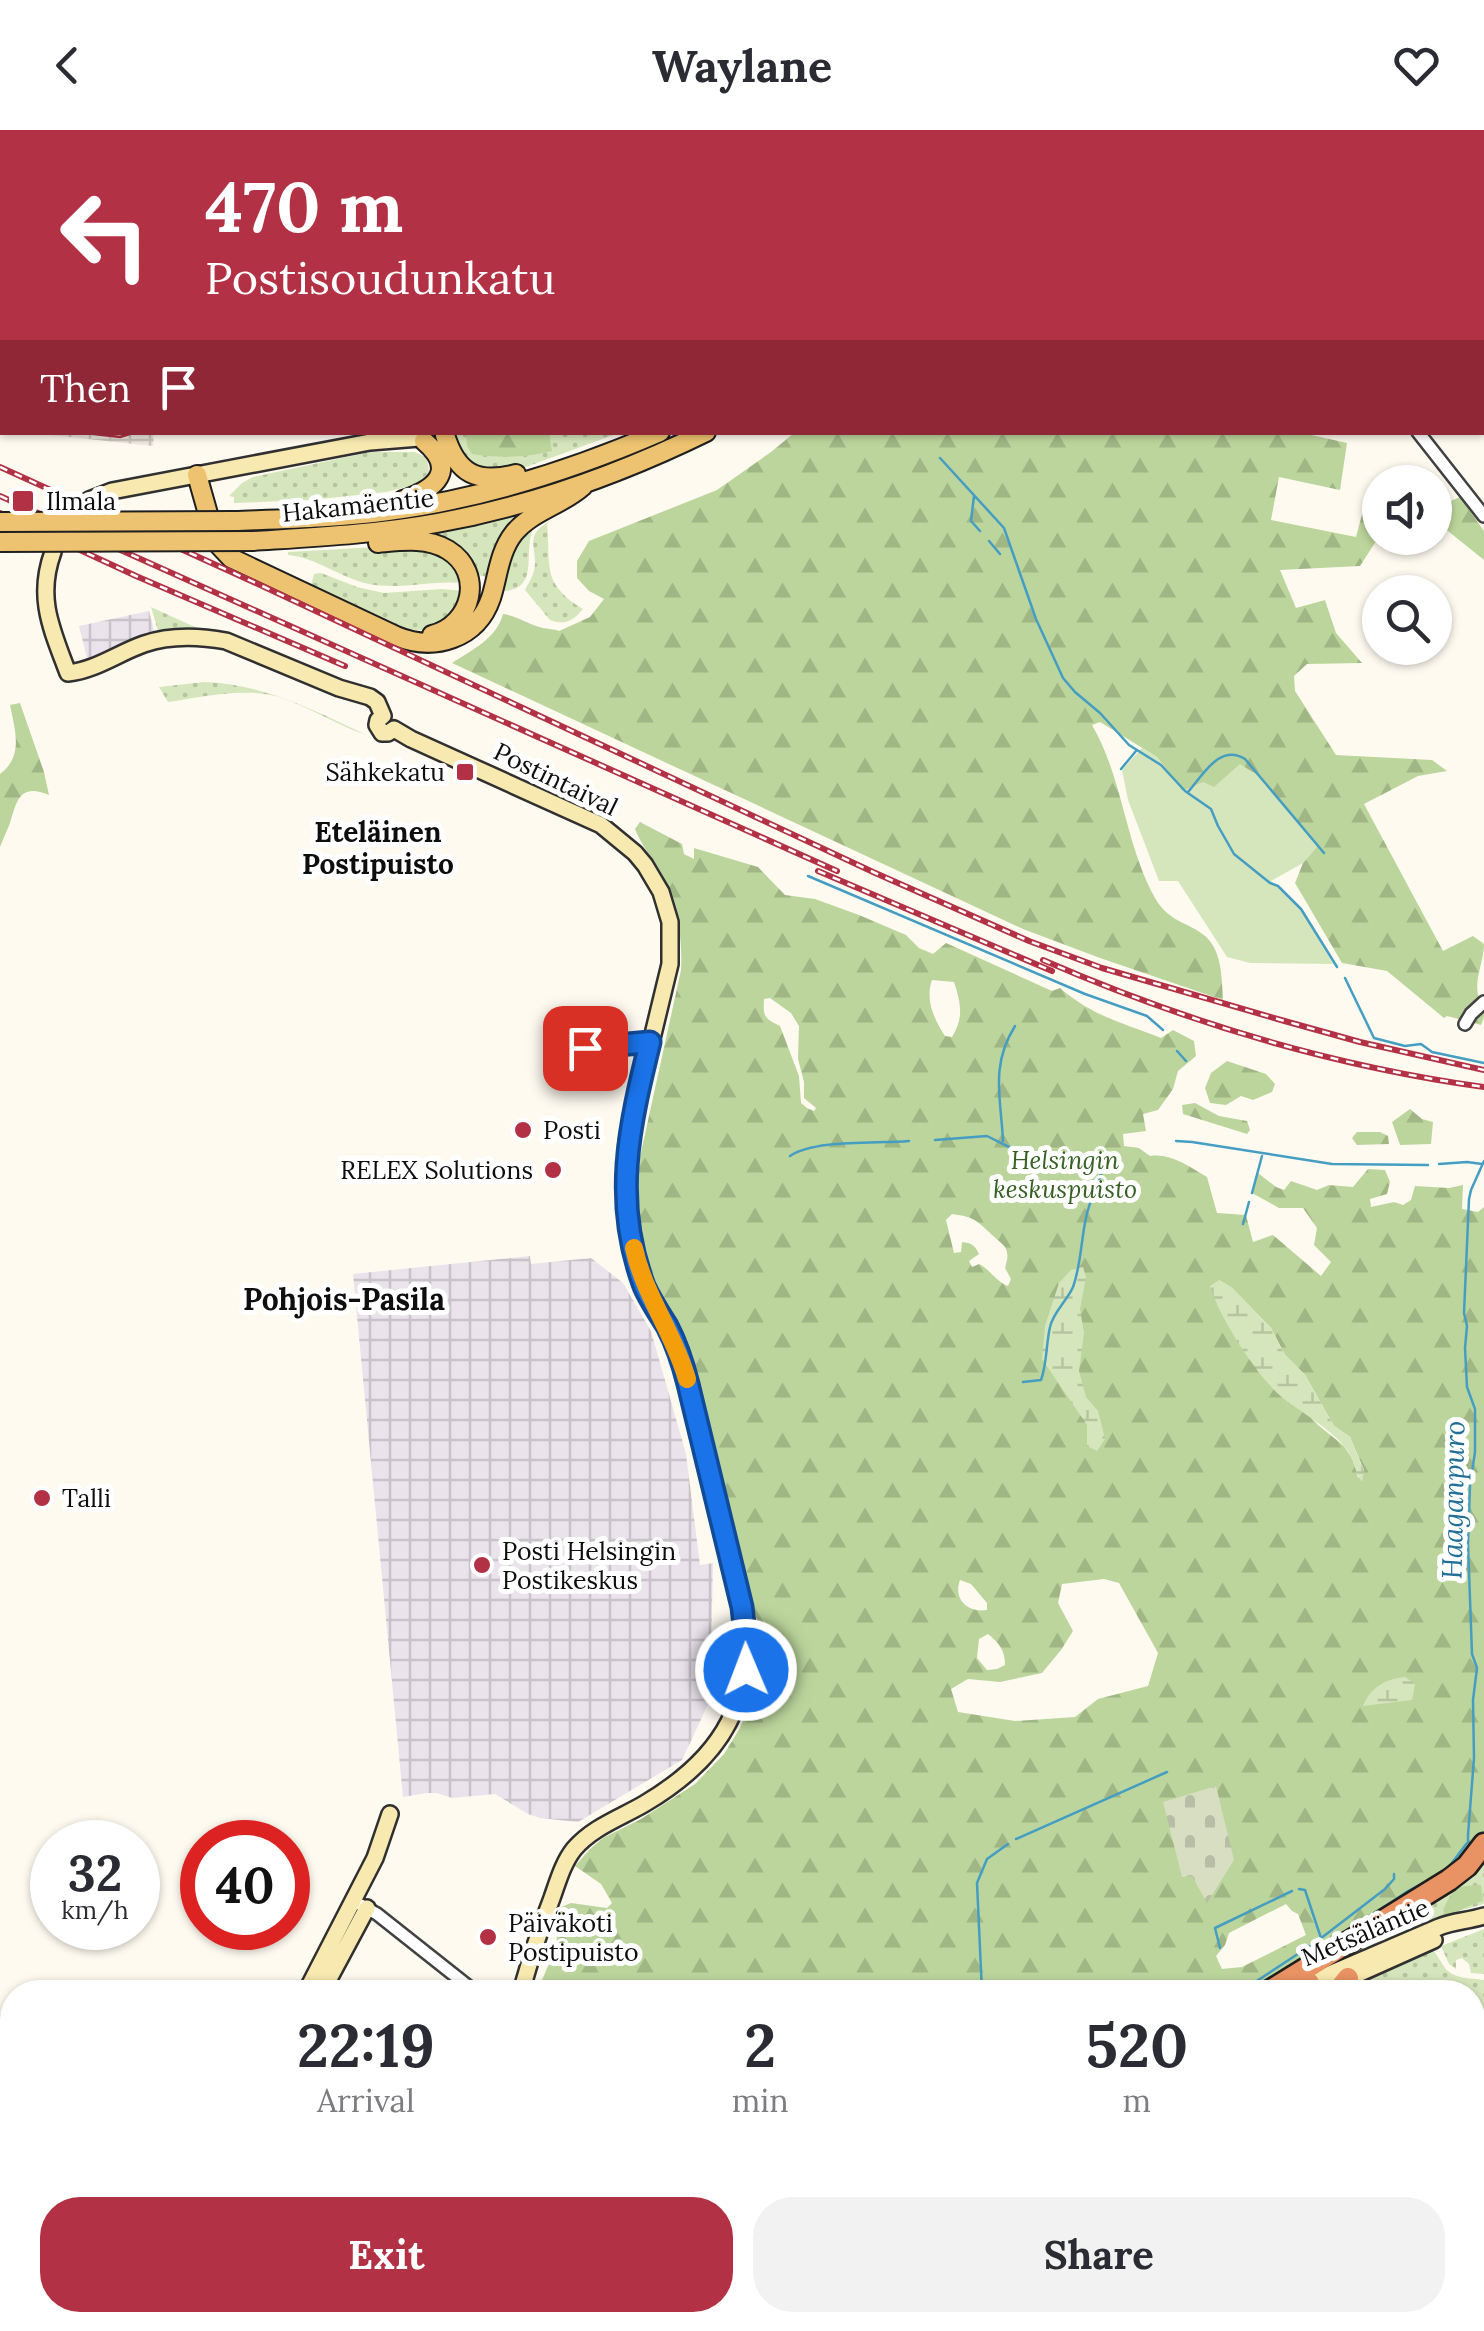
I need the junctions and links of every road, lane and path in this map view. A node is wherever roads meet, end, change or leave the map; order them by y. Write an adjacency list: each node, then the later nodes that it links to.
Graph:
1 (386, 435): 8 (street)
2 (445, 435): 7 (street)
3 (446, 435): 9 (main road)
4 (653, 435): 9 (main road, Hakamäentie)
5 (700, 435): 11 (main road, Hakamäentie)
6 (1420, 435): 14 (street)
7 (420, 437): 8 (street); 13 (main road)
8 (370, 442): 10 (street)
9 (571, 468): 13 (main road, Hakamäentie)
10 (197, 475): 12 (street); 19 (main road)
11 (583, 486): 16 (main road, Hakamäentie); 19 (main road)
12 (89, 500)
13 (386, 511): 15 (main road, Hakamäentie, bridge)
14 (1484, 516)
15 (0, 522)
16 (333, 536): 17 (main road, Hakamäentie, bridge); 19 (main road)
17 (0, 542)
18 (53, 552): 22 (street, Postintaival)
19 (382, 628)
20 (1484, 1002): 21 (street)
21 (1465, 1024)
22 (650, 1042): 23 (street); 32 (street, Postintaival)
23 (574, 1050)
24 (390, 1814): 26 (street)
25 (1484, 1844): 33 (highway)
26 (359, 1904): 29 (street); 30 (street); 31 (street)
27 (1484, 1916): 28 (street, Metsäläntie)
28 (1462, 1923): 34 (street, Metsäläntie); 35 (street, Metsäläntie)
29 (313, 1980)
30 (327, 1980)
31 (460, 1980)
32 (525, 1980)
33 (1287, 1980)
34 (1330, 1980)
35 (1353, 1980)

